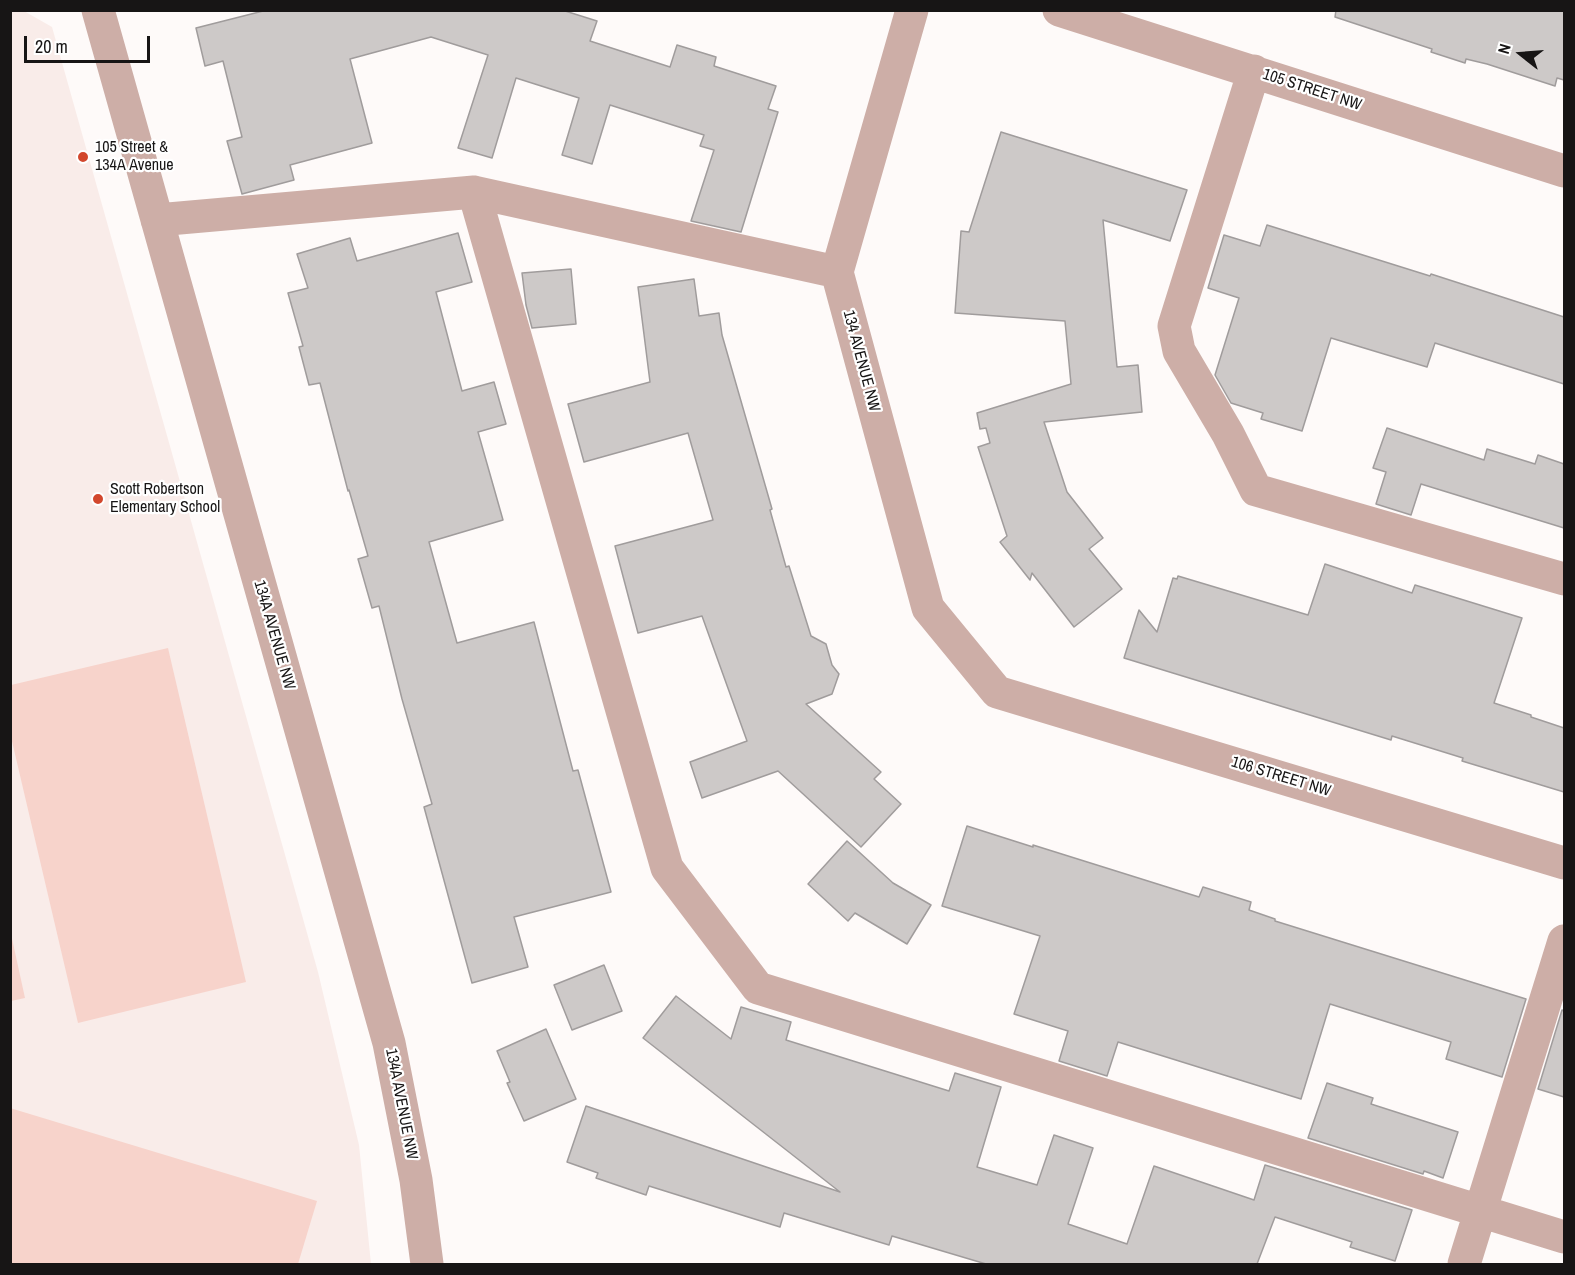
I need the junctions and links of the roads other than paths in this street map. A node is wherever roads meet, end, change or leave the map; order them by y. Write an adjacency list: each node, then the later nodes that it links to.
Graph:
1 (98, 10): 8 (street, 134A AVENUE NW)
2 (912, 10): 9 (street)
3 (1059, 10): 4 (street, 105 STREET NW)
4 (1131, 21): 5 (street, 105 STREET NW)
5 (1254, 71): 6 (street, 105 STREET NW); 10 (street)
6 (1564, 171)
7 (474, 192): 8 (street); 9 (street); 14 (street)
8 (157, 220): 16 (street, 134A AVENUE NW)
9 (837, 272): 11 (street, 134 AVENUE NW)
10 (1564, 579)
11 (997, 692): 12 (street, 106 STREET NW)
12 (1564, 863)
13 (1564, 941): 14 (street)
14 (1481, 1211): 15 (street); 17 (street)
15 (1564, 1236)
16 (427, 1264)
17 (1464, 1264)

